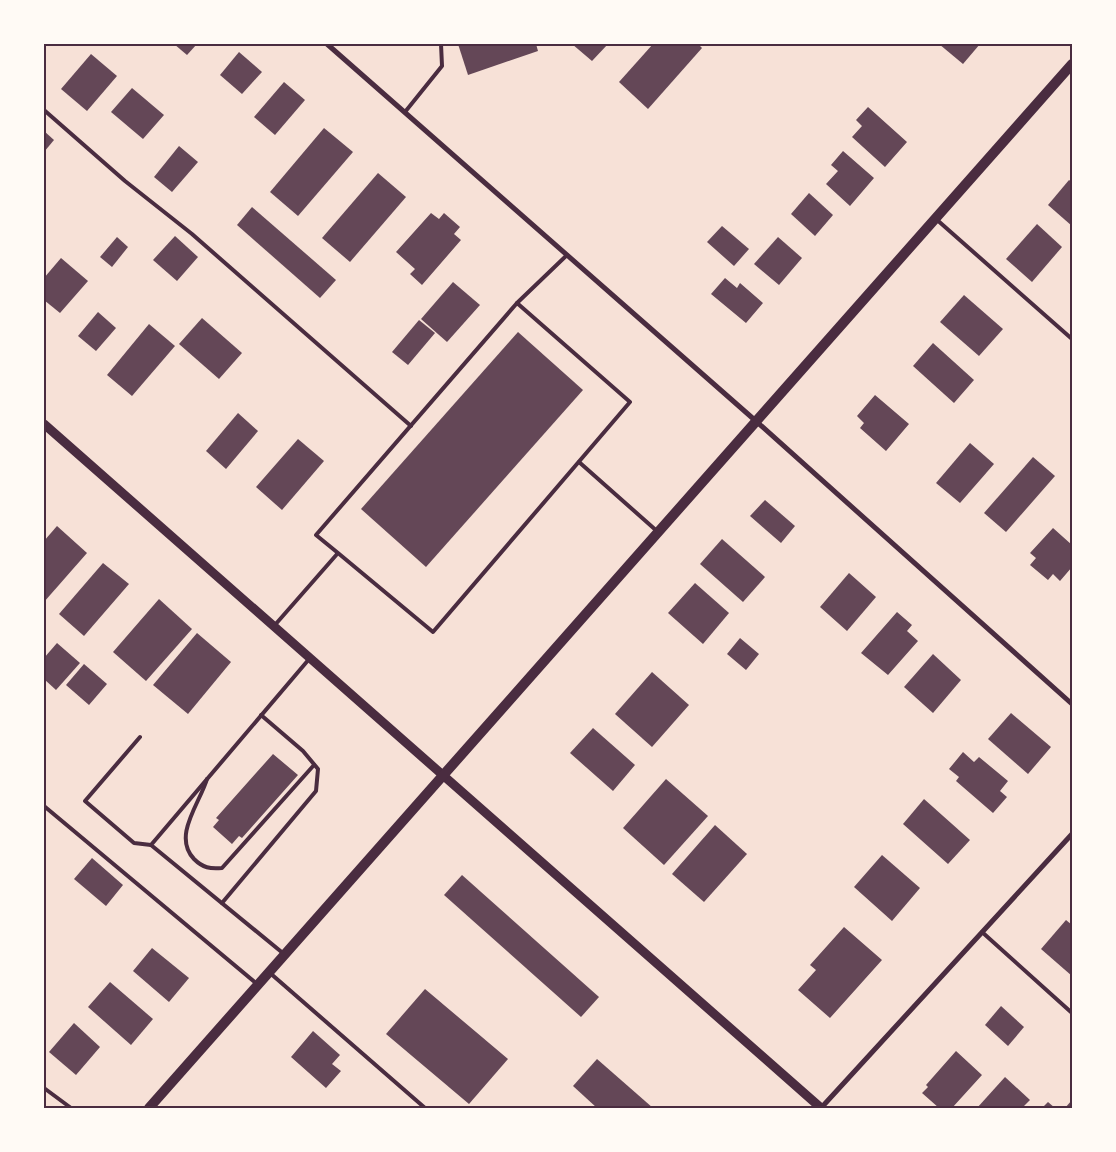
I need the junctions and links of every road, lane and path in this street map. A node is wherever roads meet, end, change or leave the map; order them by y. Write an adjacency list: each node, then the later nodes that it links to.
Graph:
1 (327, 44): 5 (street)
2 (441, 44): 5 (lane)
3 (1072, 64): 6 (main road)
4 (44, 110): 12 (lane)
5 (405, 112): 7 (street)
6 (936, 219): 9 (lane); 10 (main road)
7 (567, 255): 8 (lane); 10 (street)
8 (517, 303): 12 (lane); 13 (lane)
9 (1072, 339)
10 (757, 422): 14 (main road); 18 (street)
11 (44, 424): 16 (street)
12 (411, 426): 15 (lane)
13 (579, 462): 14 (lane); 15 (lane)
14 (658, 533): 22 (main road)
15 (338, 553): 16 (lane)
16 (274, 626): 17 (street)
17 (310, 658): 19 (lane); 22 (street)
18 (1072, 704)
19 (261, 715): 21 (lane); 23 (lane)
20 (140, 738): 26 (lane)
21 (314, 765): 23 (lane); 27 (lane)
22 (442, 774): 29 (main road); 37 (street)
23 (208, 777): 26 (lane)
24 (44, 806): 31 (lane)
25 (1072, 834): 28 (street)
26 (151, 845): 27 (lane)
27 (222, 903): 29 (lane)
28 (982, 932): 32 (lane); 37 (street)
29 (284, 954): 30 (main road)
30 (268, 972): 31 (main road); 36 (lane)
31 (258, 984): 35 (main road)
32 (1072, 1013)
33 (44, 1088): 34 (lane)
34 (70, 1108)
35 (148, 1108)
36 (425, 1108)
37 (821, 1108)

